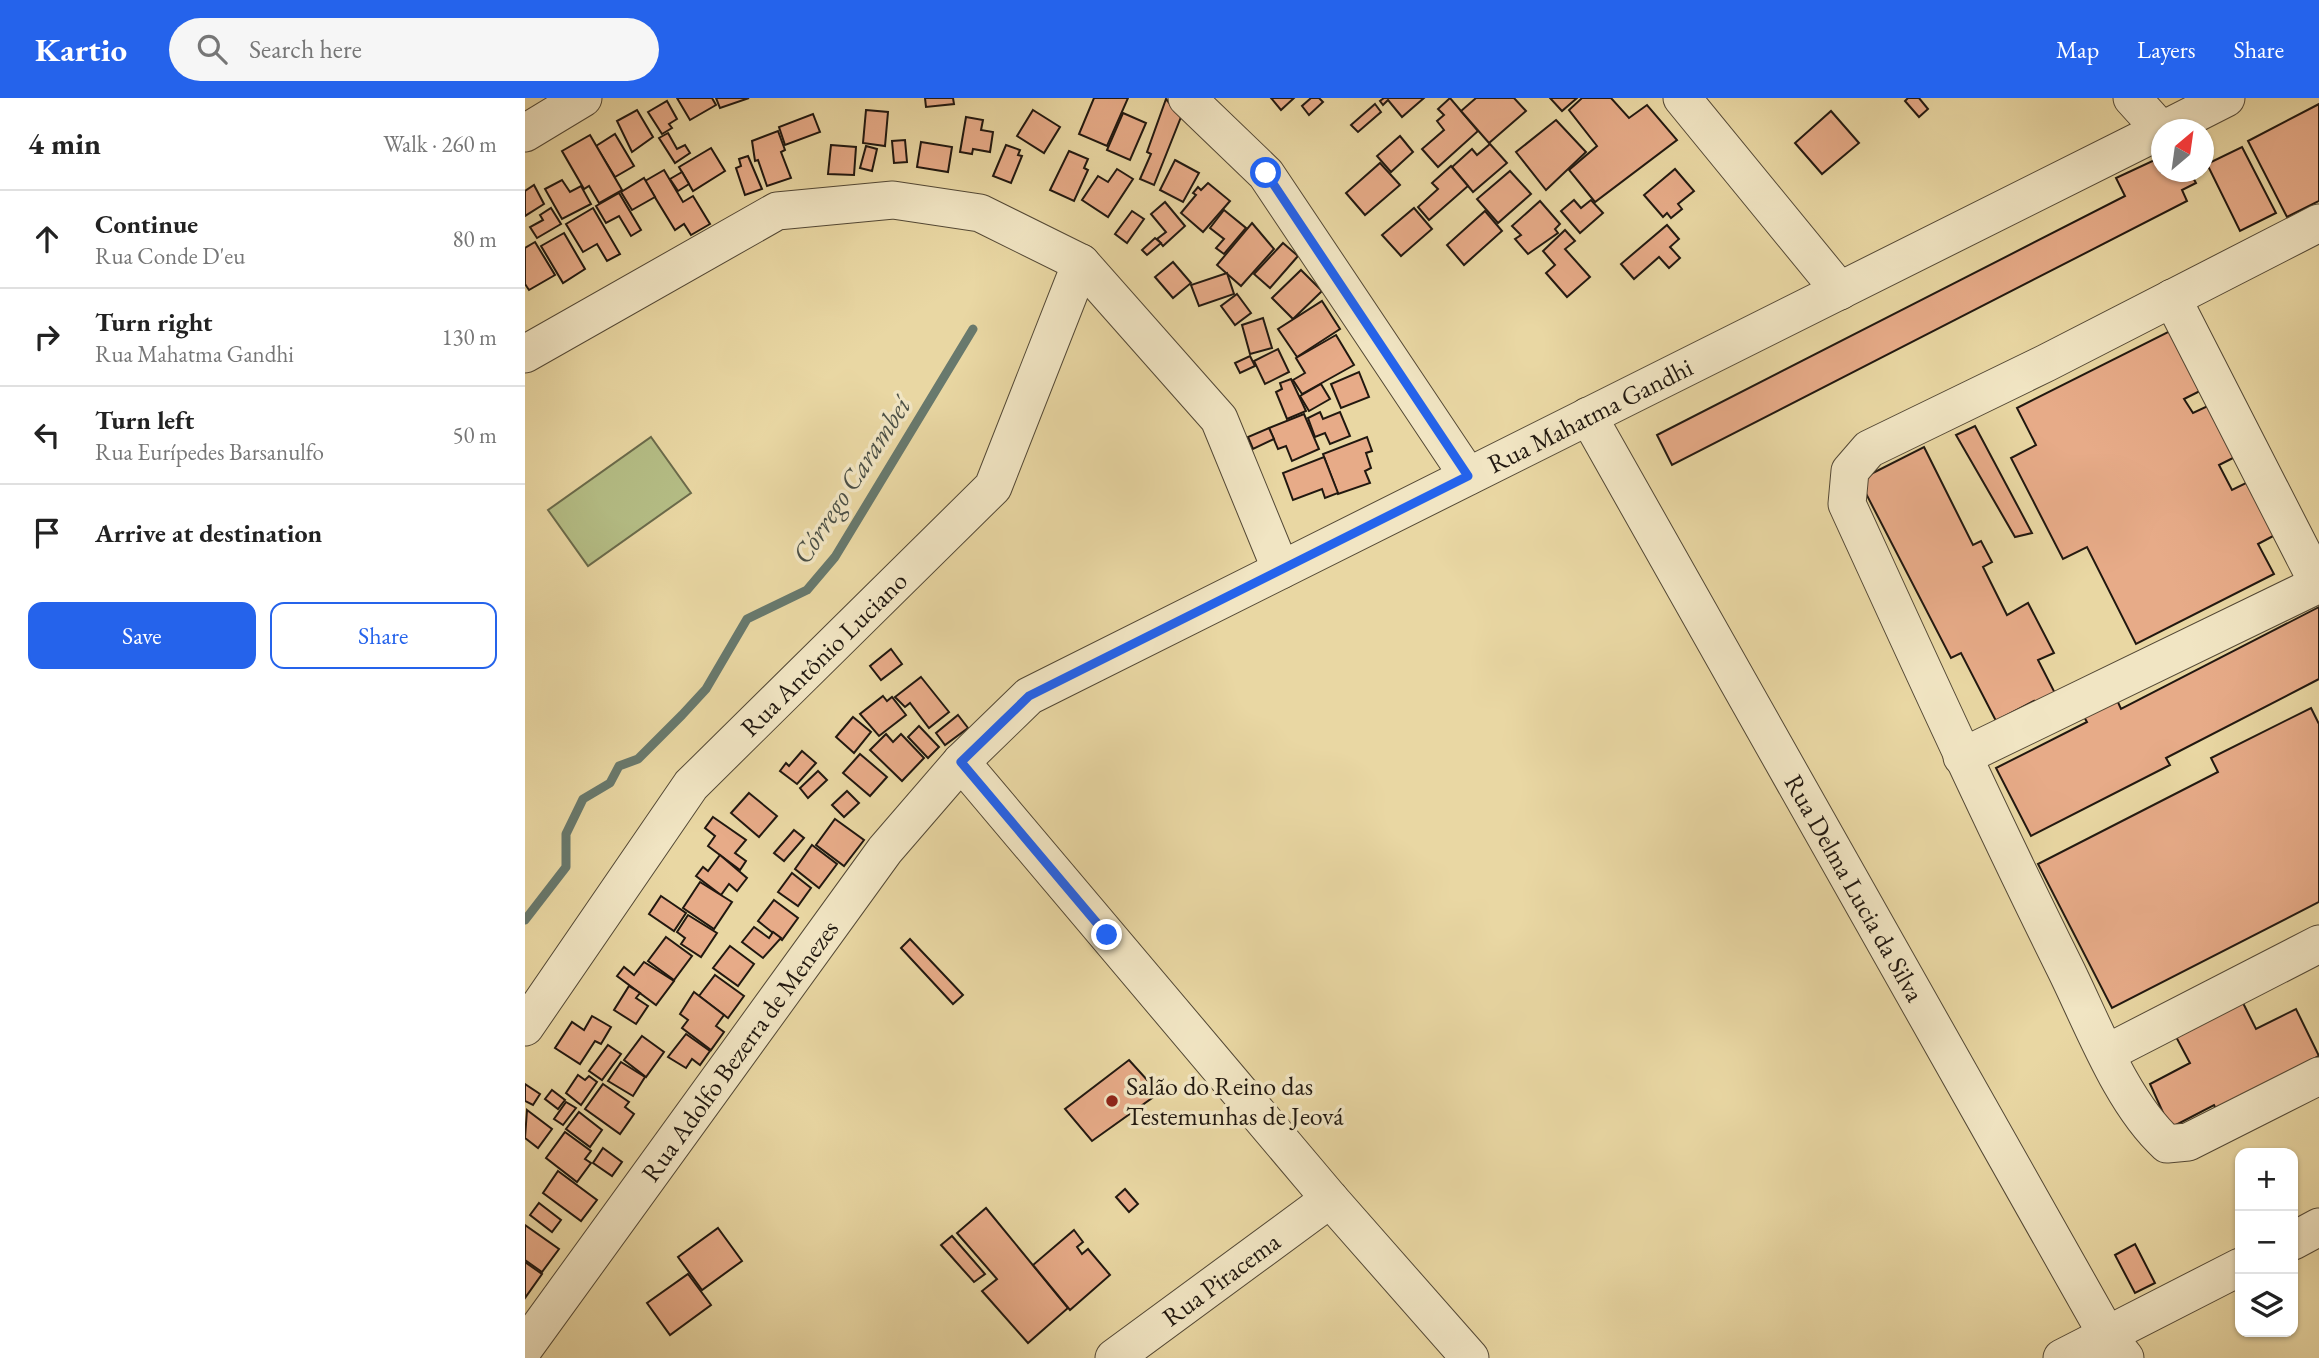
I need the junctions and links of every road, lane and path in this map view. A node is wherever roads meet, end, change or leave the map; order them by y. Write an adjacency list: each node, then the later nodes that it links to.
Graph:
1 (583, 98): 8 (street)
2 (1187, 98): 16 (street)
3 (1682, 98): 12 (street)
4 (2132, 98): 6 (street)
5 (2226, 98): 7 (street, Rua Mahatma Gandhi)
6 (2152, 119)
7 (2184, 119)
8 (525, 133)
9 (2151, 136): 12 (street, Rua Mahatma Gandhi)
10 (2319, 223): 13 (street)
11 (1081, 263): 14 (street); 17 (street); 22 (street, Rua Antônio Luciano)
12 (1840, 291): 15 (street, Rua Mahatma Gandhi)
13 (2172, 298): 18 (street); 19 (street)
14 (525, 354)
15 (1588, 416): 16 (street, Rua Mahatma Gandhi); 29 (street, Rua Delma Lucia da Silva)
16 (1468, 476): 17 (street, Rua Mahatma Gandhi)
17 (1281, 570): 20 (street, Rua Mahatma Gandhi)
18 (2319, 584): 19 (street)
19 (1962, 757): 23 (street)
20 (961, 762): 25 (street); 30 (street, Rua Adolfo Bezerra de Menezes)
21 (2319, 944): 23 (street)
22 (525, 1027)
23 (2107, 1053): 24 (street)
24 (2319, 1076)
25 (1329, 1199): 31 (street, Rua Piracema); 32 (street)
26 (2319, 1227): 27 (street)
27 (2298, 1238)
28 (2235, 1270): 29 (street)
29 (2116, 1346): 33 (street)
30 (525, 1347)
31 (1114, 1358)
32 (1470, 1358)
33 (2062, 1358)

